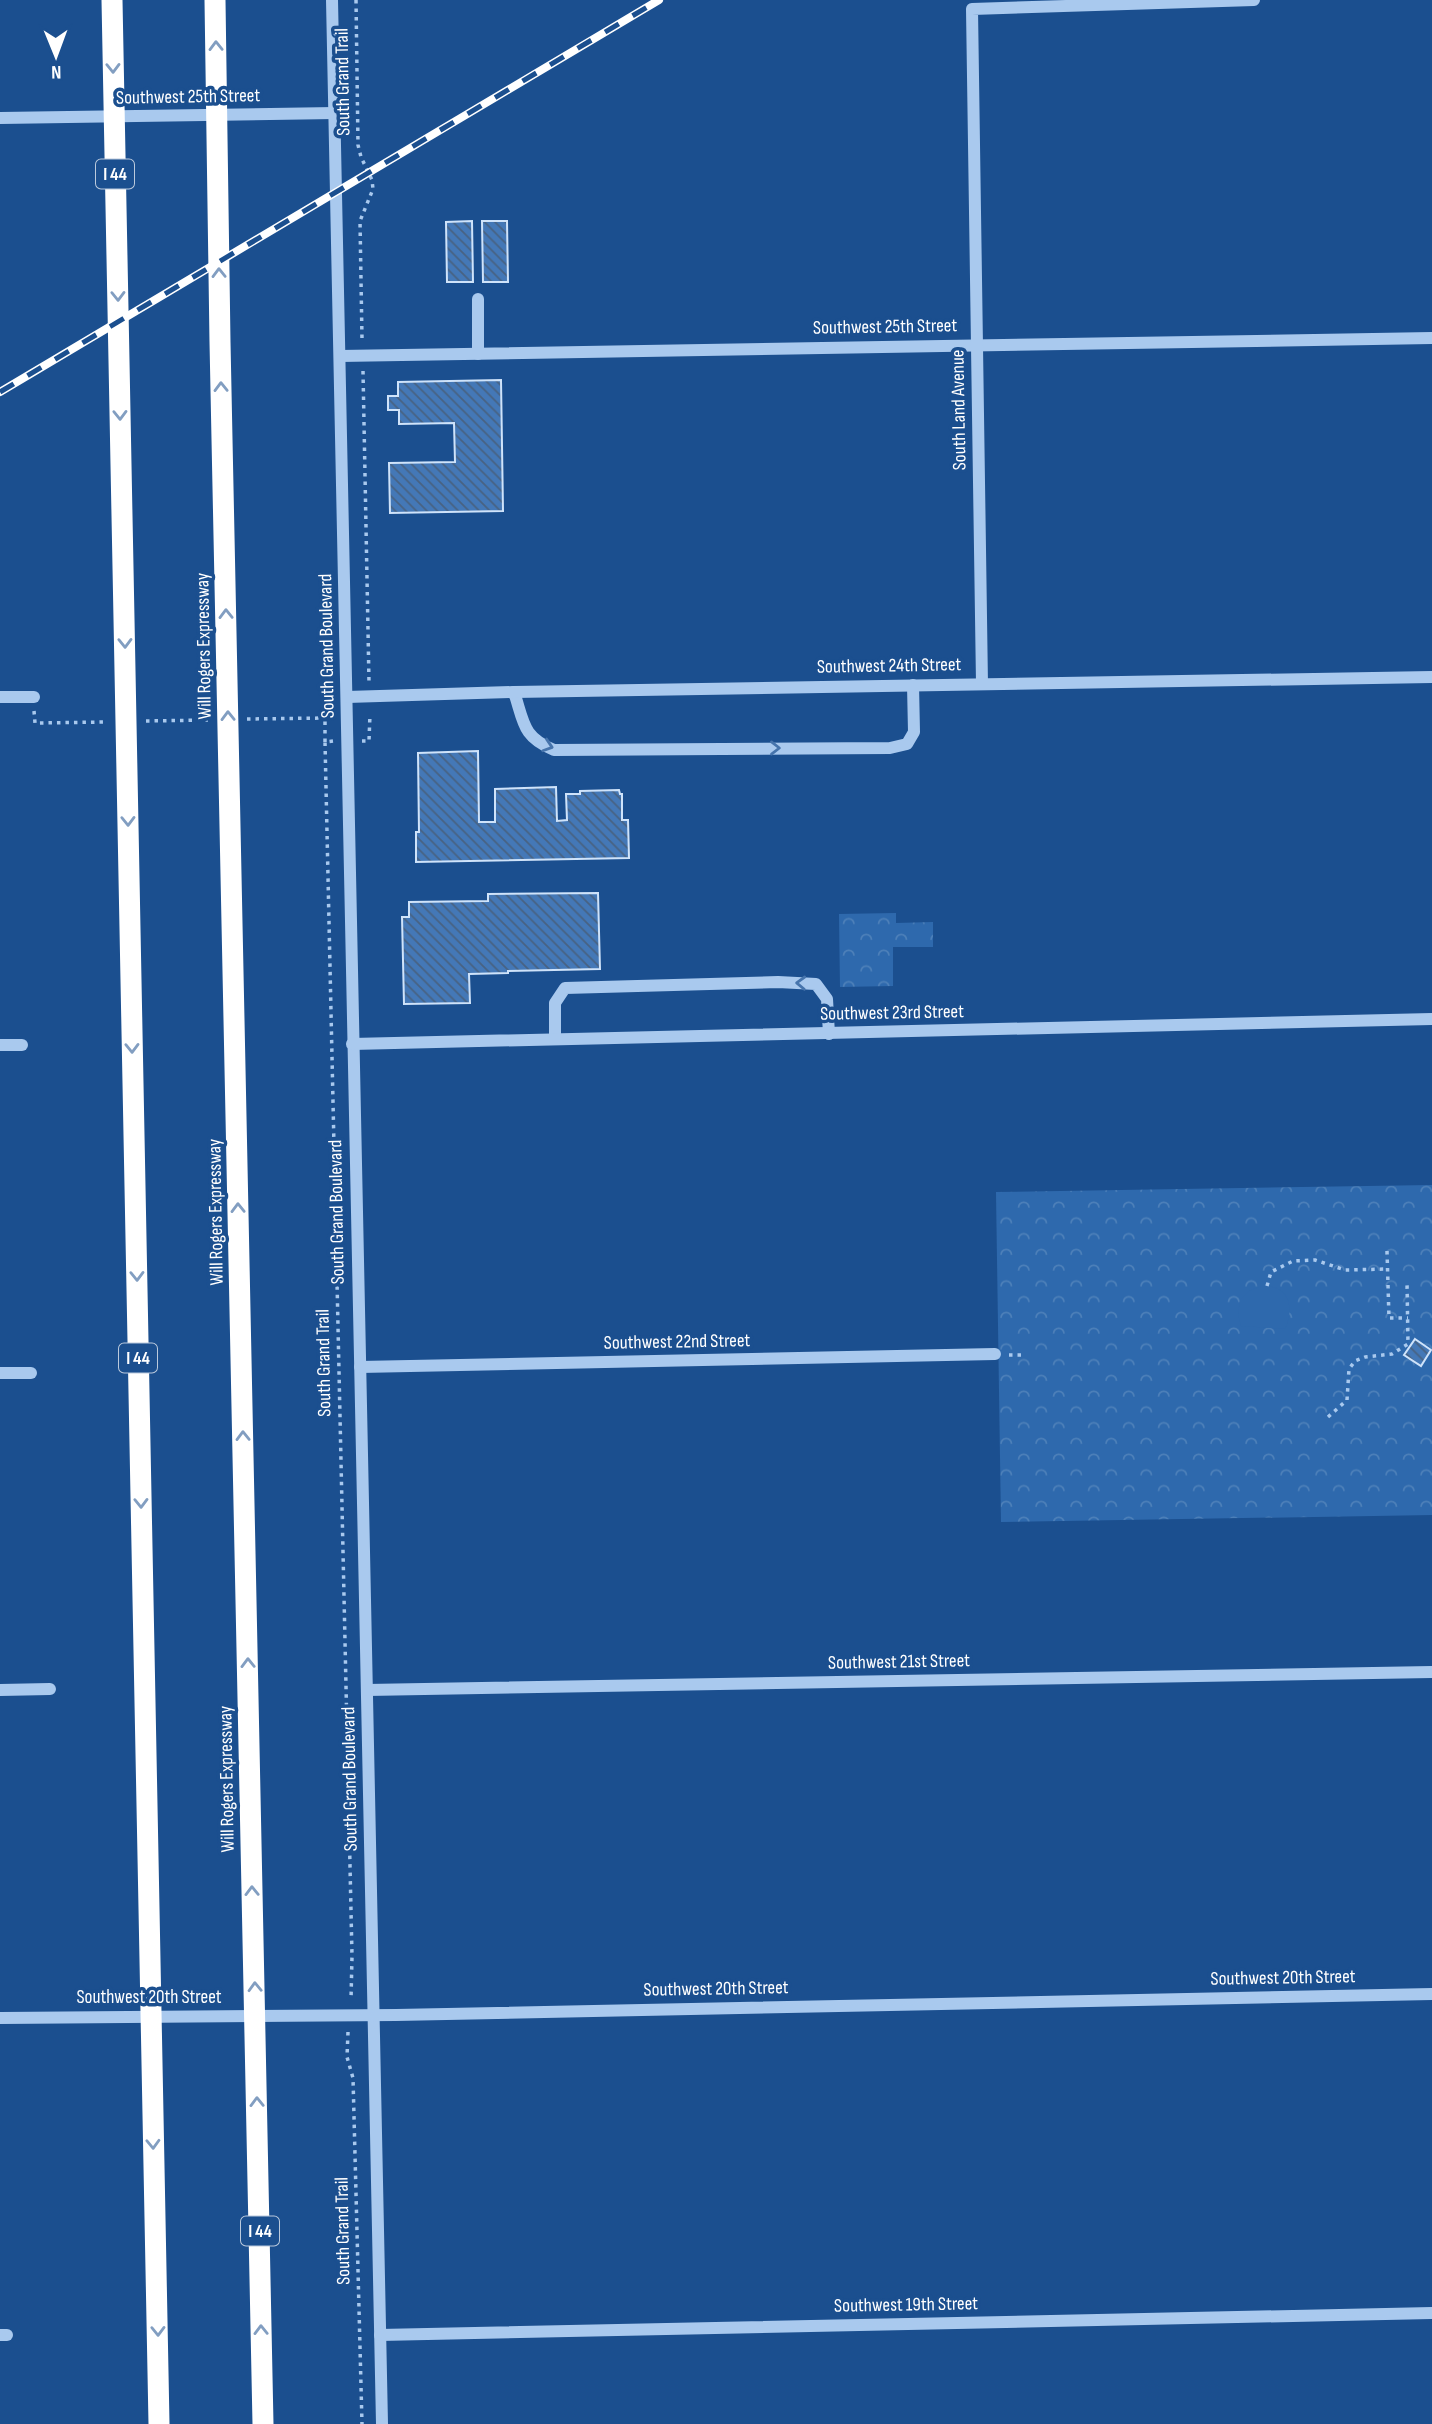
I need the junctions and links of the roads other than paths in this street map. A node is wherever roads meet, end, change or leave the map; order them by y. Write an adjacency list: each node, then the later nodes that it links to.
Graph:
1 (112, 0): 38 (highway, I 44, one-way to 38)
2 (215, 0): 39 (highway, Will Rogers Expressway / I 44, one-way to 2)
3 (332, 0): 5 (street, South Grand Boulevard)
4 (1254, 0): 9 (street, South Land Avenue)
5 (335, 113): 6 (street, Southwest 25th Street); 11 (street, South Grand Boulevard)
6 (0, 118)
7 (478, 299): 10 (street)
8 (1432, 338): 9 (street, Southwest 25th Street)
9 (978, 345): 10 (street, Southwest 25th Street); 13 (street, South Land Avenue)
10 (478, 354): 11 (street, Southwest 25th Street)
11 (340, 356): 18 (street, South Grand Boulevard)
12 (1432, 677): 13 (street, Southwest 24th Street)
13 (982, 684): 14 (street, Southwest 24th Street)
14 (913, 685): 15 (street, Southwest 24th Street); 15 (street, one-way to 14)
15 (514, 692): 18 (street, Southwest 24th Street)
16 (0, 697): 17 (street)
17 (34, 697)
18 (347, 697): 22 (street, South Grand Boulevard)
19 (1432, 1019): 20 (street, Southwest 23rd Street)
20 (829, 1034): 21 (street, Southwest 23rd Street); 21 (street, one-way to 21)
21 (555, 1039): 22 (street, Southwest 23rd Street)
22 (352, 1044): 26 (street, South Grand Boulevard)
23 (0, 1045): 24 (street)
24 (22, 1045)
25 (995, 1354): 26 (street, Southwest 22nd Street)
26 (360, 1367): 32 (street, South Grand Boulevard)
27 (0, 1373): 28 (street)
28 (31, 1373)
29 (1432, 1672): 32 (street, Southwest 21st Street)
30 (50, 1689): 31 (street)
31 (0, 1690)
32 (367, 1690): 34 (street, South Grand Boulevard)
33 (1432, 1994): 34 (street, Southwest 20th Street)
34 (374, 2015): 35 (street, Southwest 20th Street); 37 (street, South Grand Boulevard)
35 (0, 2018)
36 (1432, 2313): 37 (street, Southwest 19th Street)
37 (380, 2335): 40 (street, South Grand Boulevard)
38 (159, 2424)
39 (263, 2424)
40 (382, 2424)

